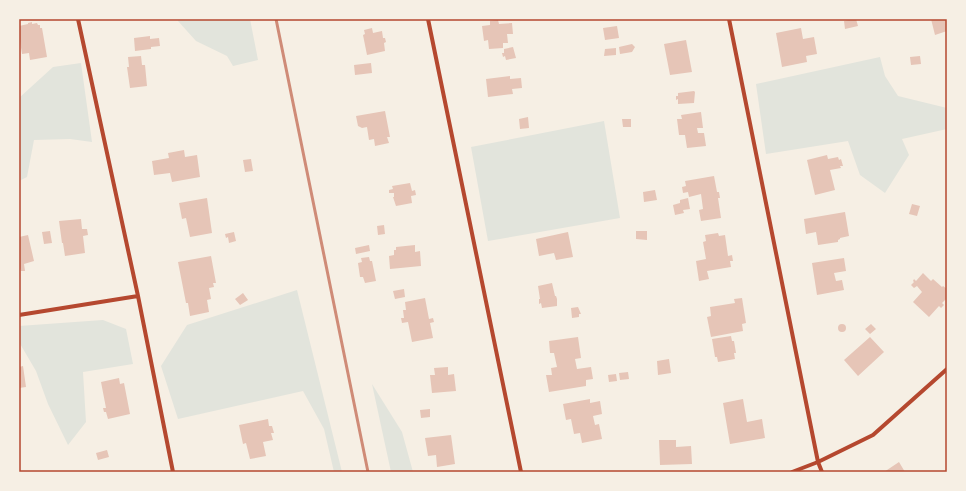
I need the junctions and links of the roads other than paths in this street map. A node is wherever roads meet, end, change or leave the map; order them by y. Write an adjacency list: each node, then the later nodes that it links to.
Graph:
1 (78, 19): 4 (street)
2 (428, 19): 9 (street)
3 (729, 19): 7 (street)
4 (138, 296): 5 (street); 8 (street)
5 (19, 315)
6 (947, 369): 7 (street)
7 (818, 462): 10 (street); 11 (street)
8 (173, 472)
9 (521, 472)
10 (792, 472)
11 (822, 472)

